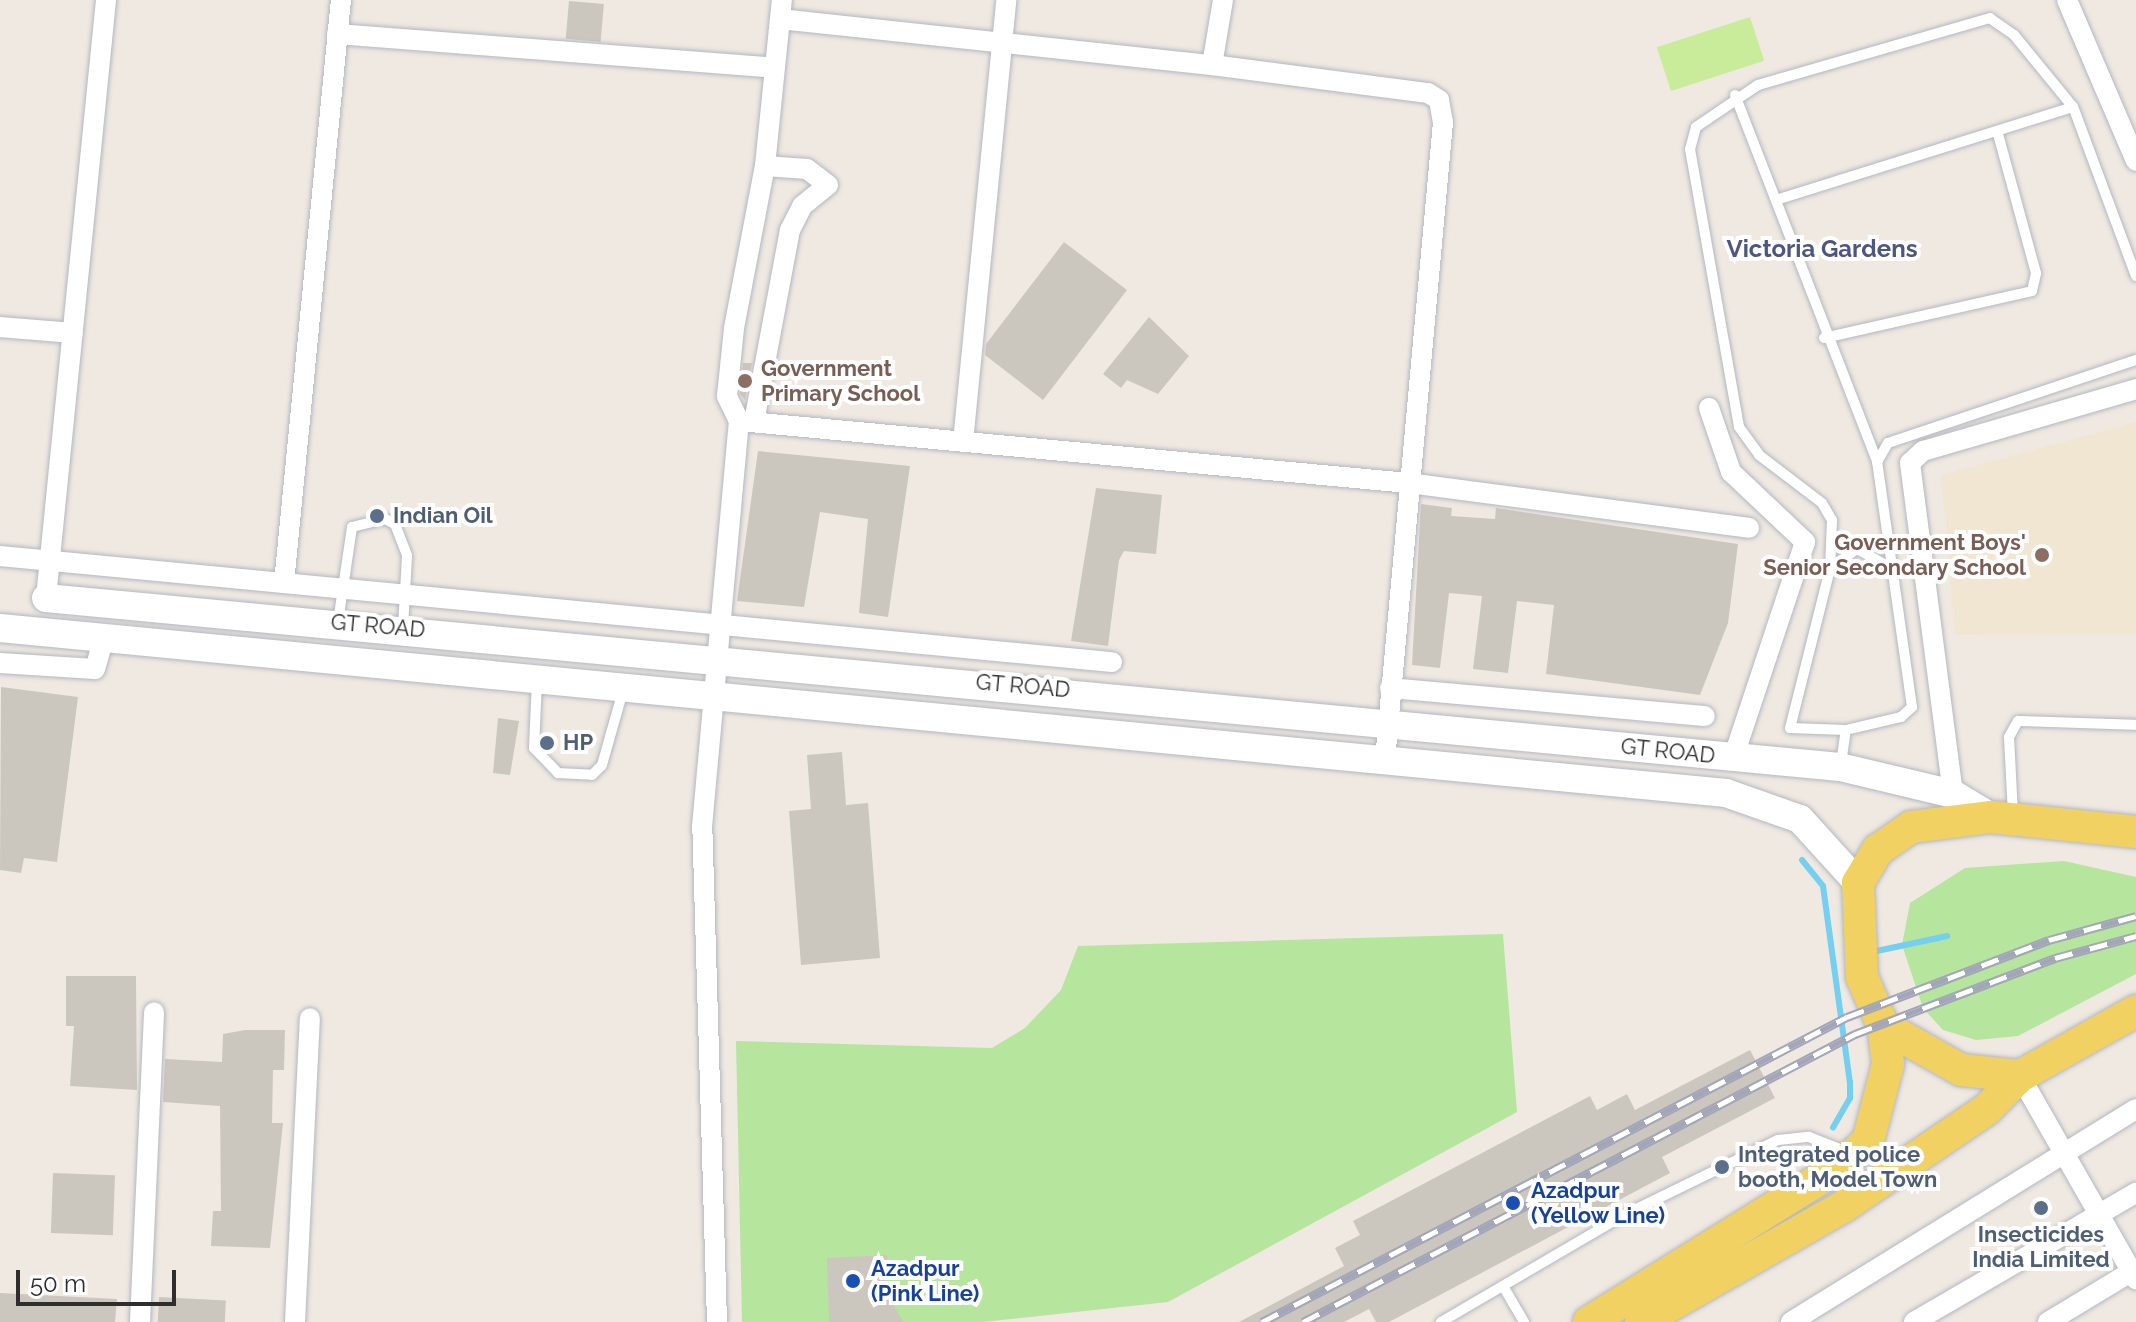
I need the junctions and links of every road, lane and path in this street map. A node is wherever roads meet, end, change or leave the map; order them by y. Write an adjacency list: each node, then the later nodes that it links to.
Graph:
1 (106, 0): 20 (street)
2 (341, 0): 7 (street)
3 (1006, 0): 8 (street)
4 (1223, 0): 9 (street)
5 (2067, 0): 13 (street)
6 (781, 10): 8 (street); 10 (street)
7 (337, 34): 10 (street); 34 (street)
8 (1002, 43): 9 (street); 26 (street)
9 (1212, 65): 28 (street)
10 (775, 68): 16 (street)
11 (1735, 95): 12 (lane); 17 (lane); 33 (lane)
12 (2073, 107): 14 (lane); 18 (lane)
13 (2130, 130): 15 (street)
14 (1998, 134): 17 (lane); 21 (lane)
15 (2136, 161)
16 (765, 166): 25 (street); 25 (street)
17 (1776, 200): 21 (lane)
18 (2136, 276)
19 (0, 327): 20 (street)
20 (73, 333): 31 (street)
21 (1824, 338): 27 (lane)
22 (2136, 360): 27 (lane)
23 (2136, 389): 57 (street)
24 (1709, 408): 54 (street)
25 (746, 421): 26 (street); 39 (street)
26 (963, 442): 28 (street)
27 (1877, 462): 32 (lane)
28 (1408, 483): 29 (street); 47 (street)
29 (1749, 528)
30 (0, 556): 31 (street)
31 (50, 561): 34 (street); 37 (street)
32 (1890, 567): 33 (lane); 53 (lane)
33 (1830, 569): 53 (lane)
34 (284, 583): 35 (street)
35 (340, 589): 36 (street); 36 (lane); 38 (lane)
36 (408, 595): 39 (street); 41 (lane)
37 (46, 598): 38 (main road, GT ROAD)
38 (338, 622): 41 (main road, GT ROAD)
39 (718, 624): 43 (street); 44 (street)
40 (0, 628): 42 (main road, GT ROAD)
41 (403, 628): 43 (main road, GT ROAD)
42 (104, 638): 45 (street); 46 (main road, GT ROAD)
43 (713, 657): 49 (street); 51 (main road, GT ROAD)
44 (1112, 662)
45 (0, 663)
46 (537, 681): 48 (main road, GT ROAD); 48 (lane)
47 (1390, 688): 50 (street); 51 (street)
48 (624, 690): 49 (main road, GT ROAD)
49 (709, 698): 55 (main road, GT ROAD); 75 (street)
50 (1705, 716)
51 (1386, 720): 54 (main road, GT ROAD); 55 (street)
52 (2136, 725): 58 (lane)
53 (1846, 730): 56 (lane)
54 (1733, 758): 56 (main road, GT ROAD)
55 (1385, 760): 60 (main road, GT ROAD)
56 (1840, 767): 57 (main road, GT ROAD)
57 (1953, 794): 58 (main road, GT ROAD)
58 (2002, 817): 59 (main road); 60 (main road)
59 (2136, 832)
60 (1858, 883): 64 (main road)
61 (2136, 1011): 65 (main road)
62 (154, 1012): 73 (street)
63 (310, 1018): 74 (street)
64 (1883, 1026): 65 (main road); 68 (main road)
65 (2020, 1076): 67 (street); 79 (main road)
66 (2136, 1109): 67 (street)
67 (2061, 1155): 70 (street); 80 (street)
68 (1857, 1156): 72 (lane); 78 (main road)
69 (2136, 1193): 70 (street)
70 (2097, 1215): 71 (street); 81 (street)
71 (2135, 1273): 82 (street)
72 (1503, 1286): 76 (lane); 77 (lane)
73 (140, 1322)
74 (295, 1322)
75 (717, 1322)
76 (1441, 1322)
77 (1524, 1322)
78 (1589, 1322)
79 (1641, 1322)
80 (1791, 1322)
81 (1914, 1322)
82 (2048, 1322)

